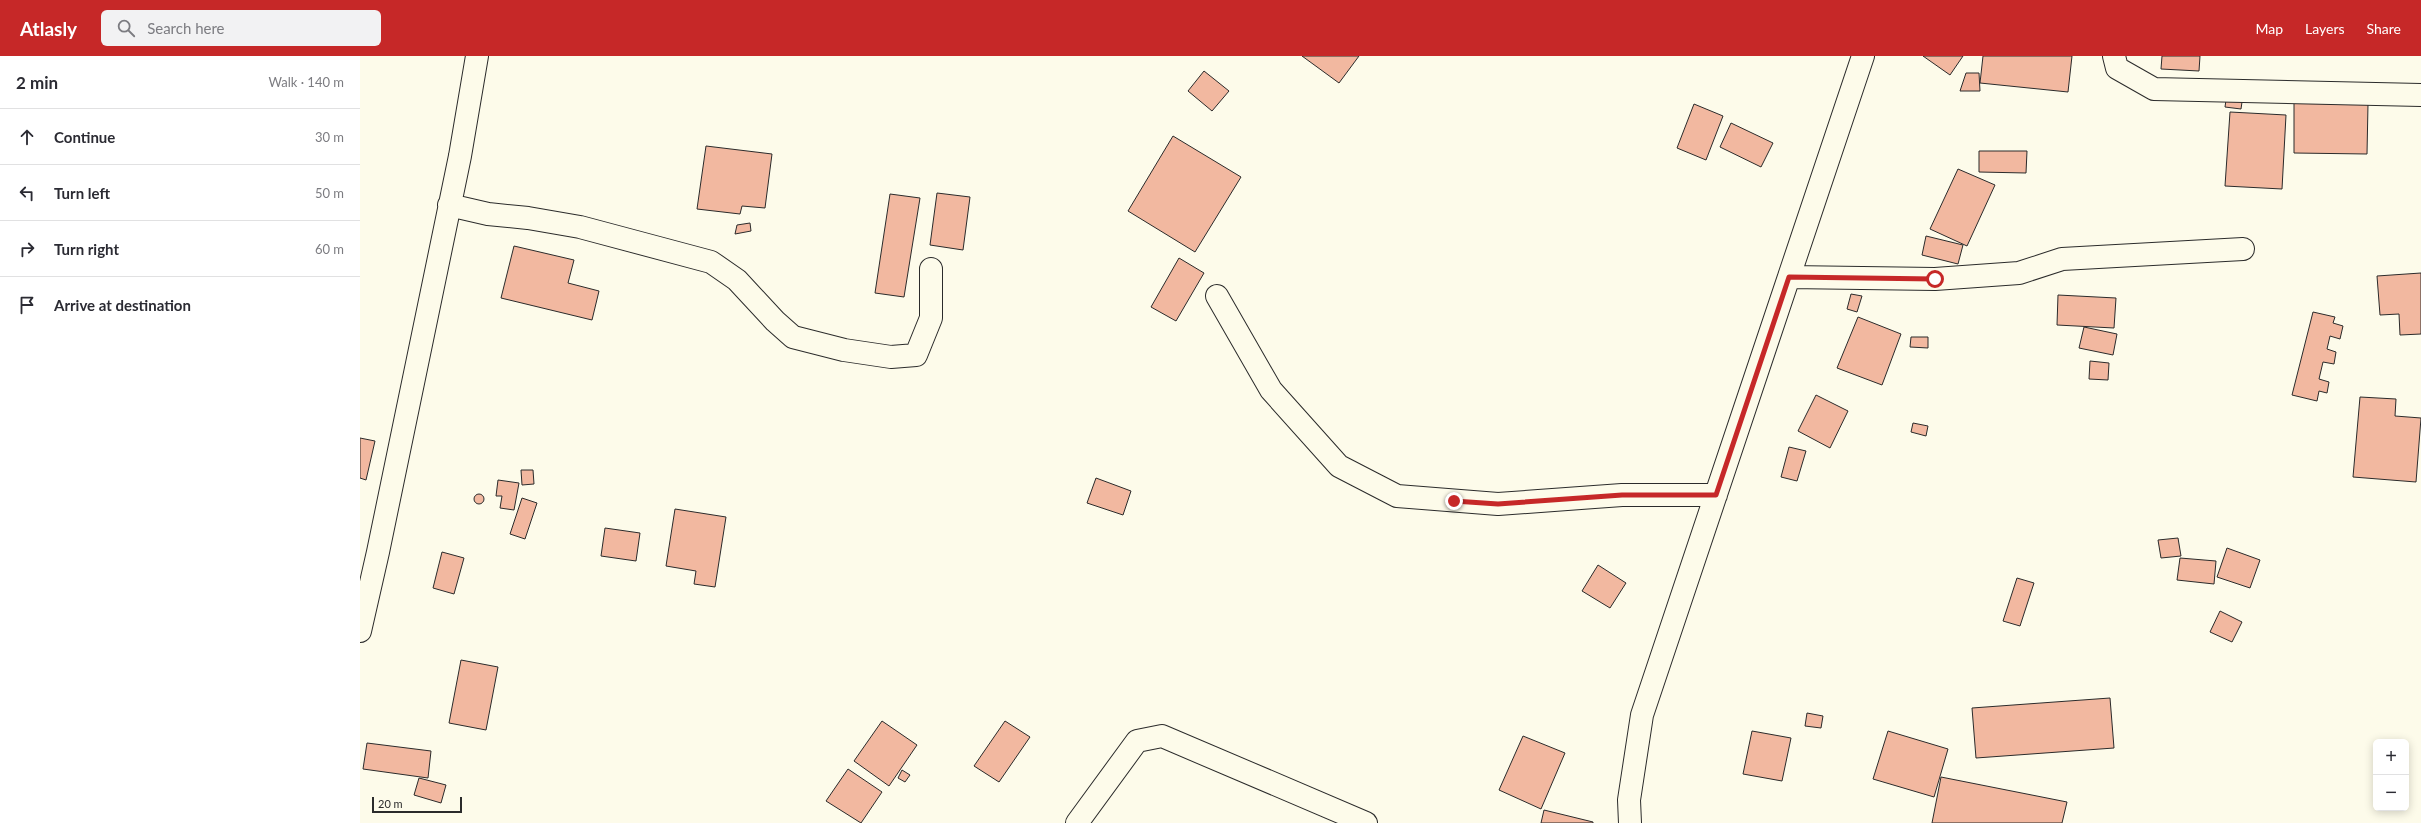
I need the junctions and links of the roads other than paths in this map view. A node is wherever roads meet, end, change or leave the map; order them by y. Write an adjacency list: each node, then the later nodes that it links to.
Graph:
1 (477, 56): 5 (street)
2 (1863, 56): 8 (street)
3 (2114, 56): 4 (street)
4 (2421, 95)
5 (450, 205): 7 (street); 11 (street)
6 (2243, 249): 8 (street)
7 (931, 269)
8 (1789, 277): 10 (street)
9 (1217, 296): 10 (street)
10 (1716, 495): 14 (street)
11 (360, 631)
12 (1077, 823): 13 (street)
13 (1366, 823)
14 (1630, 823)

